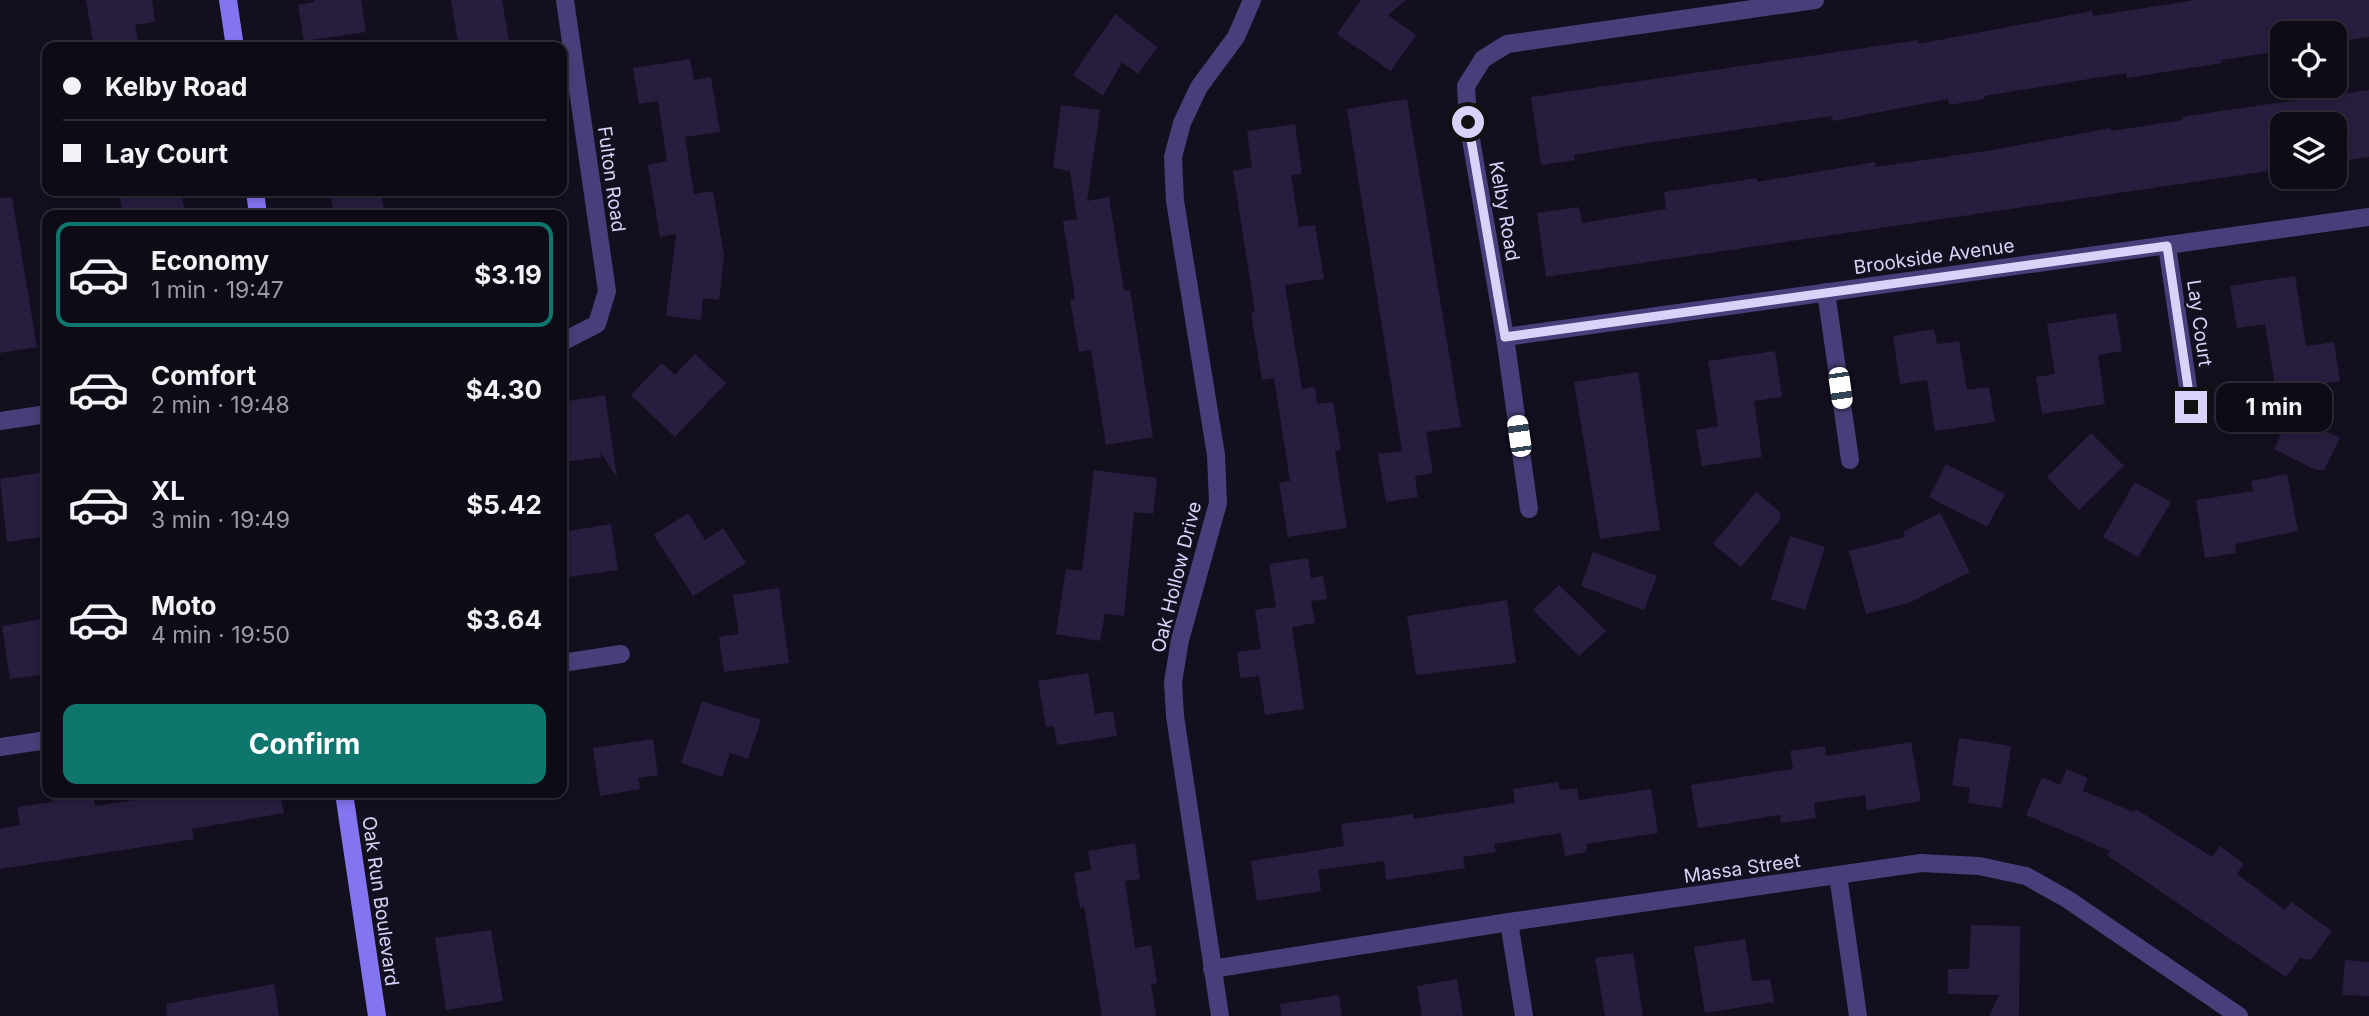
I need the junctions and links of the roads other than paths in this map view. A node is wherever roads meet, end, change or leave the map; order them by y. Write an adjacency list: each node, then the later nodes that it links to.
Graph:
1 (228, 0): 5 (street)
2 (565, 0): 10 (street, Fulton Road)
3 (1252, 0): 23 (street, Oak Hollow Drive)
4 (1815, 0): 9 (street, Kelby Road)
5 (233, 42)
6 (2369, 217): 7 (street, Brookside Avenue)
7 (2167, 246): 8 (street, Brookside Avenue); 11 (street, Lay Court)
8 (1826, 292): 9 (street, Brookside Avenue); 14 (street)
9 (1505, 337): 15 (street, Kelby Road)
10 (567, 339)
11 (2191, 407)
12 (42, 415): 13 (street)
13 (0, 421)
14 (1850, 460)
15 (1529, 509)
16 (621, 654): 17 (street)
17 (567, 662)
18 (42, 741): 19 (street)
19 (0, 747)
20 (345, 798): 24 (street, Oak Run Boulevard)
21 (1838, 875): 22 (street, Massa Street); 27 (street); 28 (street, Massa Street)
22 (1509, 922): 23 (street, Massa Street); 26 (street)
23 (1212, 969): 25 (street, Oak Hollow Drive)
24 (377, 1016)
25 (1220, 1016)
26 (1524, 1016)
27 (1858, 1016)
28 (2239, 1016)

